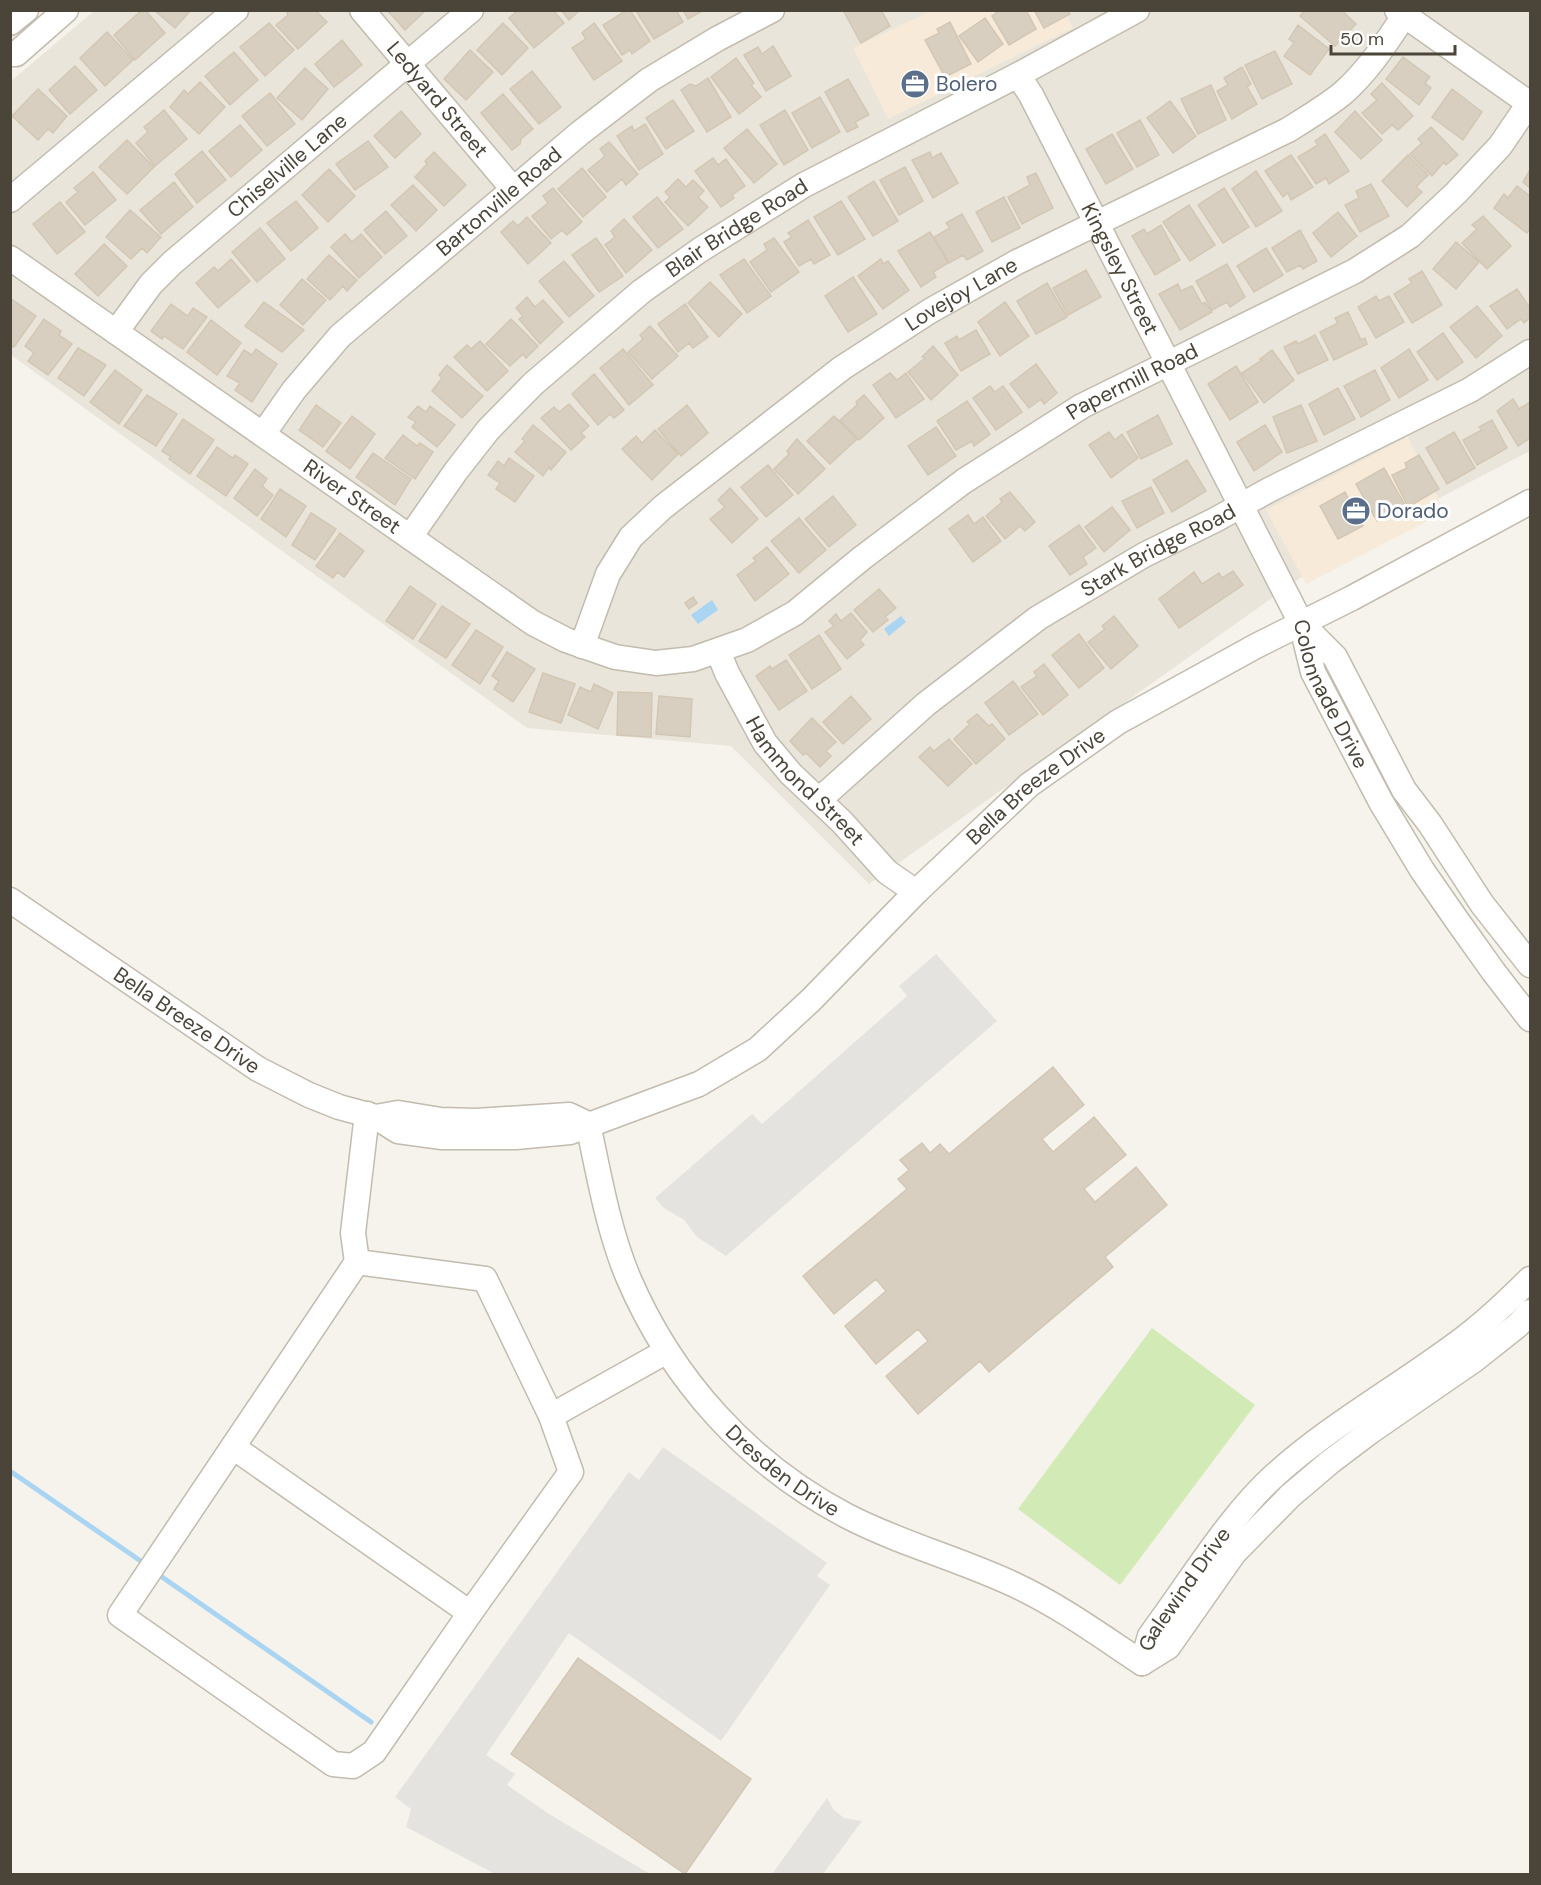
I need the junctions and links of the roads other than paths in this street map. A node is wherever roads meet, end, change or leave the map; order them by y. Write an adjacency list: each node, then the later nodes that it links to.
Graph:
1 (26, 10): 9 (street)
2 (66, 10): 10 (street)
3 (236, 10): 15 (street)
4 (362, 10): 11 (street, Ledyard Street)
5 (471, 10): 11 (street, Chiselville Lane)
6 (772, 10): 14 (street, Bartonville Road)
7 (1137, 10): 12 (street, Blair Bridge Road)
8 (1400, 13): 13 (street); 16 (street, Lovejoy Lane)
9 (10, 23)
10 (10, 54)
11 (407, 64): 14 (street, Ledyard Street); 18 (street, Chiselville Lane)
12 (1018, 75): 16 (street, Kingsley Street); 24 (street, Blair Bridge Road)
13 (1530, 103): 20 (street, Papermill Road)
14 (513, 189): 21 (street, Bartonville Road)
15 (10, 200)
16 (1096, 223): 20 (street, Kingsley Street); 26 (street, Lovejoy Lane)
17 (10, 258): 18 (street, River Street)
18 (116, 332): 21 (street, River Street)
19 (1530, 352): 23 (street, Stark Bridge Road)
20 (1168, 364): 23 (street, Kingsley Street); 27 (street, Papermill Road)
21 (263, 434): 24 (street, River Street)
22 (1530, 502): 25 (street, Bella Breeze Drive)
23 (1240, 505): 25 (street, Kingsley Street); 28 (street, Stark Bridge Road)
24 (410, 537): 26 (street, River Street)
25 (1301, 623): 29 (street, Bella Breeze Drive); 31 (street, Colonnade Drive); 32 (street, Colonnade Drive)
26 (582, 646): 27 (street, River Street)
27 (718, 651): 28 (street, Hammond Street)
28 (819, 800): 29 (street, Hammond Street)
29 (916, 892): 34 (street, Bella Breeze Drive)
30 (10, 900): 33 (street, Bella Breeze Drive)
31 (1530, 965)
32 (1530, 1019)
33 (371, 1116): 34 (street, Bella Breeze Drive); 35 (street)
34 (588, 1124): 38 (street, Dresden Drive)
35 (357, 1262): 39 (street); 40 (street)
36 (1530, 1279): 42 (street, Galewind Drive)
37 (1530, 1312): 42 (street, Galewind Drive)
38 (667, 1351): 39 (street); 42 (street, Dresden Drive)
39 (551, 1416): 41 (street)
40 (233, 1447): 41 (street); 41 (street)
41 (470, 1613)
42 (1142, 1663)

